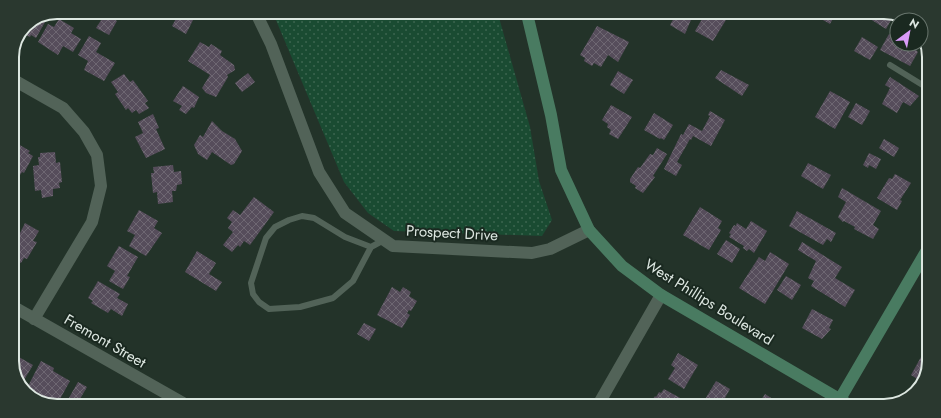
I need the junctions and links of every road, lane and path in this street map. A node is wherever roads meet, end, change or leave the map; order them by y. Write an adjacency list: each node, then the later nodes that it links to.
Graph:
1 (259, 19): 7 (street, Prospect Drive)
2 (527, 19): 6 (street, West Phillips Boulevard)
3 (890, 65): 5 (lane)
4 (19, 83): 12 (street)
5 (922, 85)
6 (589, 230): 7 (street, Prospect Drive); 10 (street, West Phillips Boulevard)
7 (384, 240): 8 (lane)
8 (371, 247): 8 (lane)
9 (922, 259): 16 (street)
10 (661, 295): 14 (street); 15 (street, West Phillips Boulevard)
11 (19, 310): 12 (street, Fremont Street)
12 (34, 319): 13 (street, Fremont Street)
13 (176, 399)
14 (601, 399)
15 (831, 399)
16 (840, 399)

